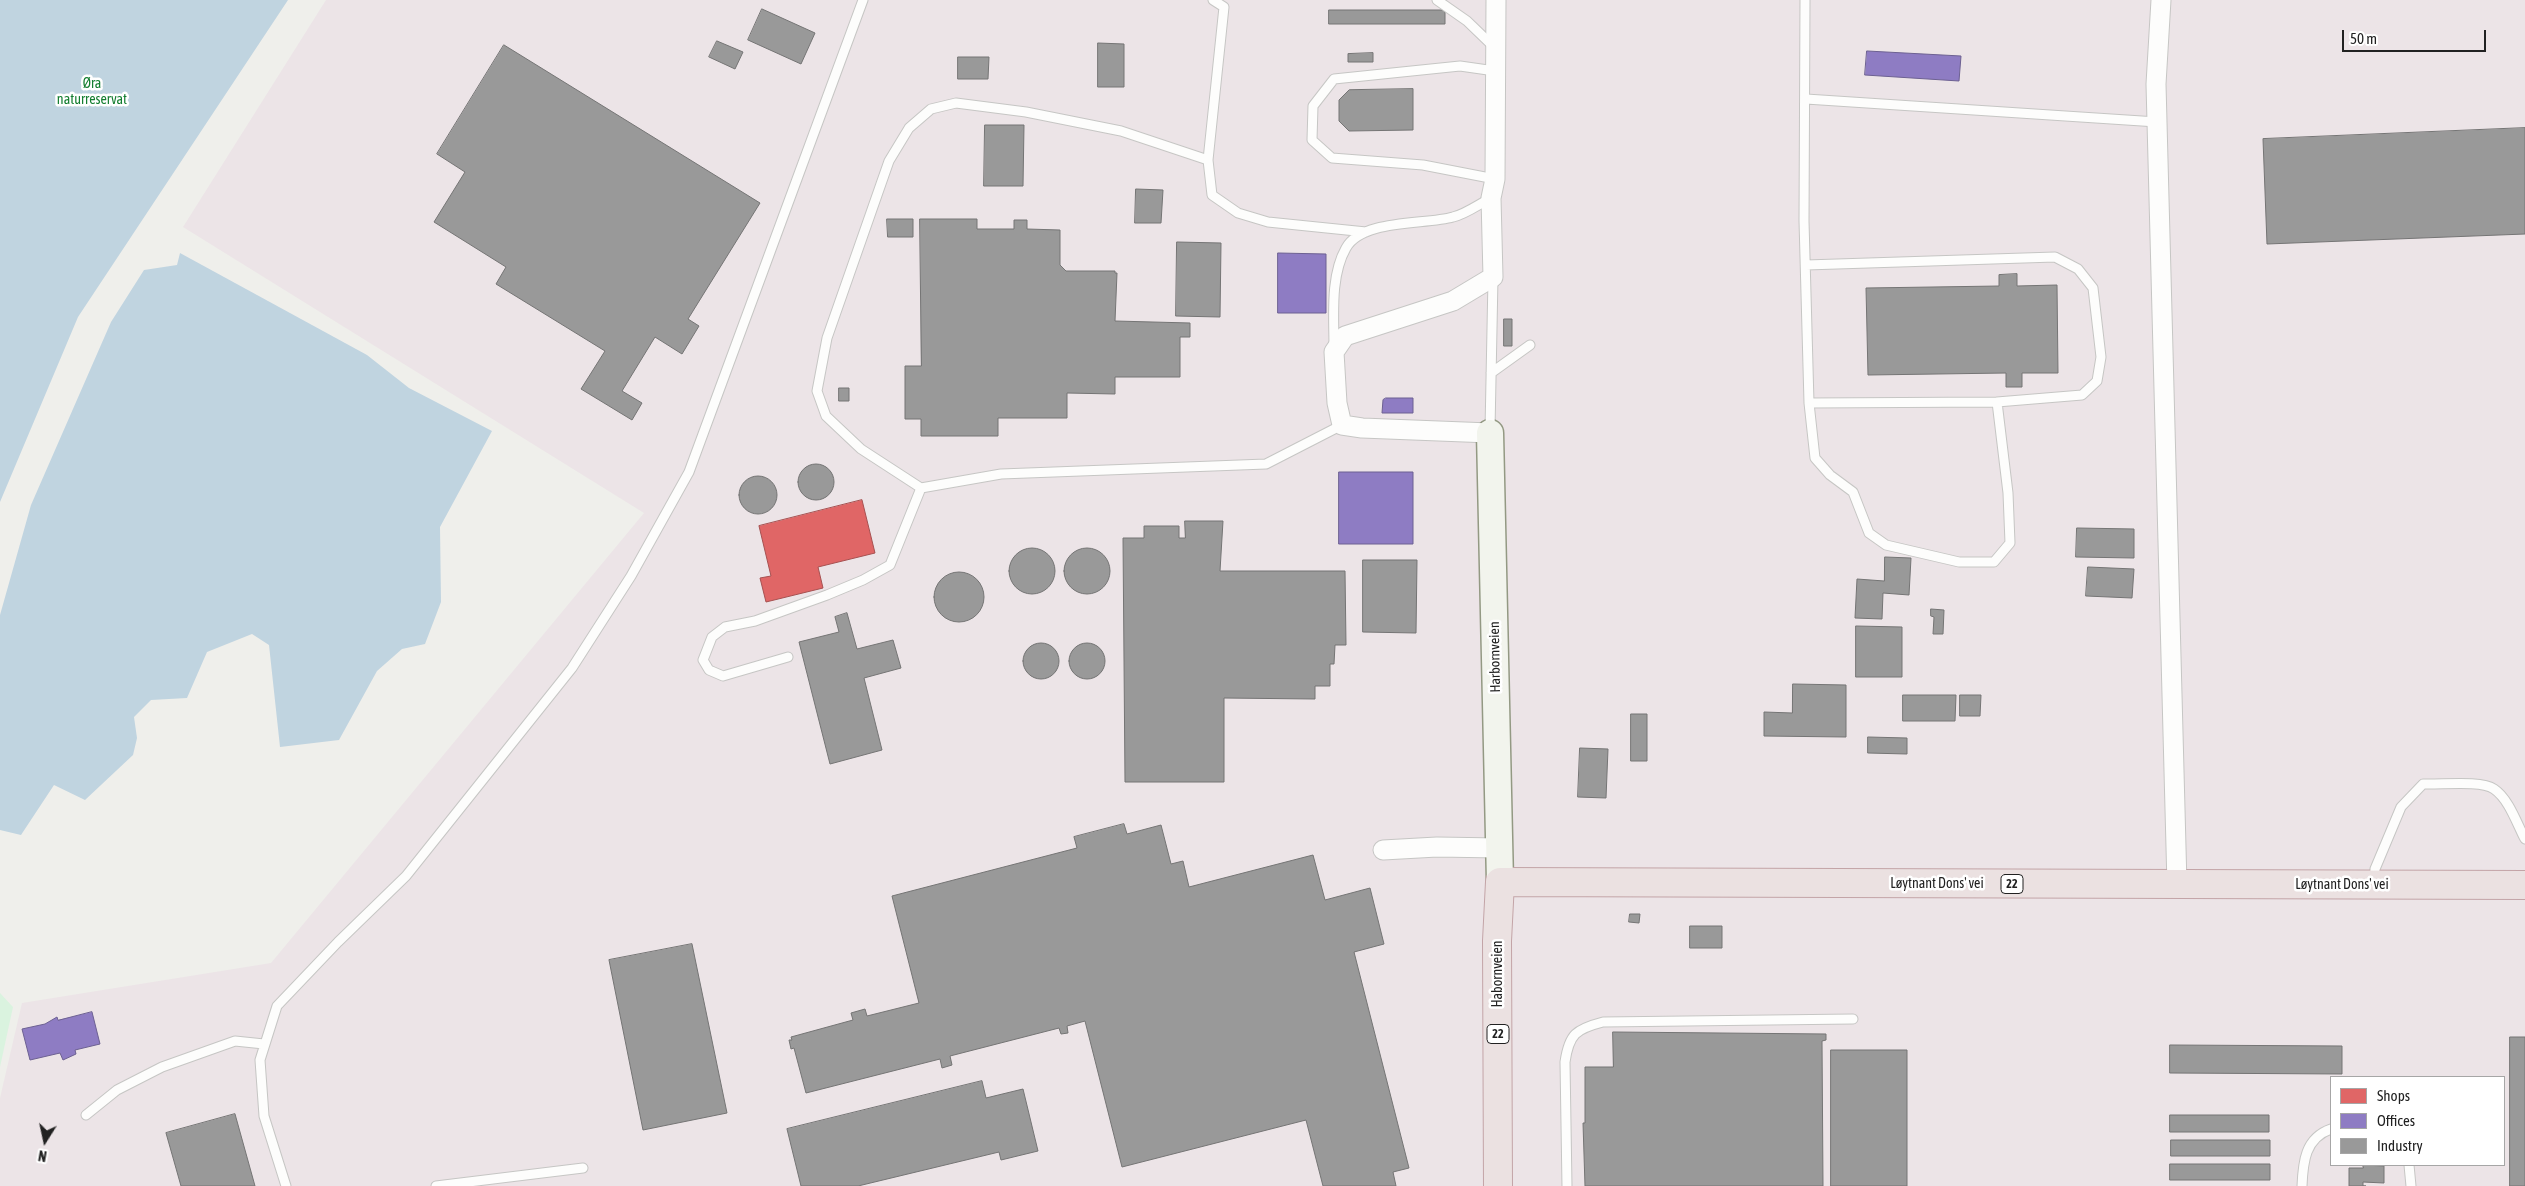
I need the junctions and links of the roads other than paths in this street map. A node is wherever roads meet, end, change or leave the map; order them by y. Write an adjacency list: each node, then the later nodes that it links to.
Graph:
1 (863, 0): 34 (lane)
2 (1212, 0): 11 (lane)
3 (1437, 0): 7 (lane)
4 (1496, 0): 7 (street)
5 (1805, 0): 9 (lane)
6 (2161, 0): 10 (street)
7 (1495, 49): 8 (street)
8 (1495, 71): 12 (street); 12 (lane)
9 (1806, 99): 10 (lane); 15 (lane)
10 (2157, 122): 30 (street)
11 (1208, 160): 14 (lane); 24 (lane)
12 (1495, 179): 13 (street)
13 (1491, 198): 14 (lane); 16 (street)
14 (1366, 232): 18 (lane)
15 (1806, 265): 20 (lane); 21 (lane)
16 (1493, 277): 18 (street); 19 (lane)
17 (1530, 345): 19 (lane)
18 (1334, 352): 22 (street)
19 (1491, 373): 23 (lane)
20 (1997, 402): 21 (lane); 21 (lane)
21 (1809, 403)
22 (1342, 425): 23 (street); 24 (lane)
23 (1490, 432): 27 (street, Harbornveien)
24 (921, 488): 25 (lane)
25 (788, 657)
26 (2525, 839): 31 (lane)
27 (1499, 848): 28 (street); 29 (street, Harbornveien)
28 (1383, 850)
29 (1500, 882): 30 (highway, Løytnant Dons' vei / 22); 41 (highway, Habornveien / 22)
30 (2177, 885): 31 (highway, Løytnant Dons' vei / 22)
31 (2373, 885): 32 (highway, Løytnant Dons' vei / 22)
32 (2525, 885)
33 (1853, 1019): 42 (lane)
34 (264, 1044): 35 (lane); 39 (lane)
35 (86, 1115)
36 (2330, 1130): 43 (lane)
37 (2409, 1166): 44 (lane)
38 (583, 1168): 40 (lane)
39 (286, 1186)
40 (436, 1186)
41 (1498, 1186)
42 (1567, 1186)
43 (2302, 1186)
44 (2411, 1186)

